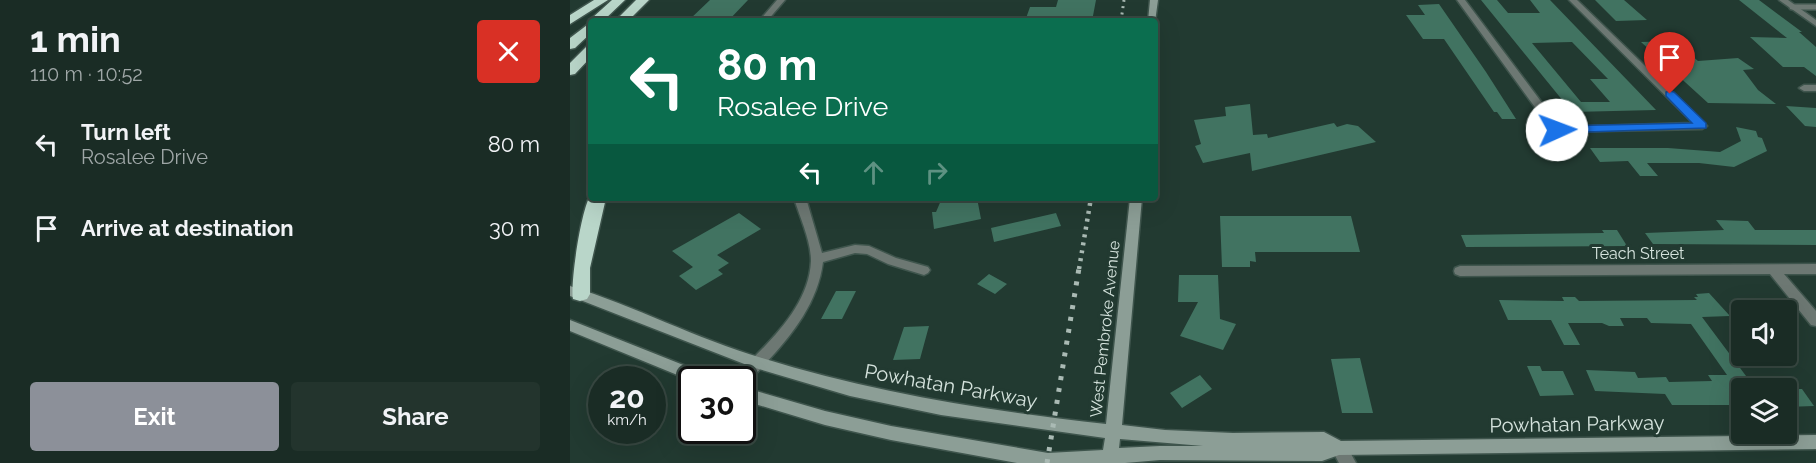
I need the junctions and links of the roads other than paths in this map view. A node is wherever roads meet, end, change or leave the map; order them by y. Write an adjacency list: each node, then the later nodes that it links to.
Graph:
1 (602, 0): 17 (highway)
2 (620, 0): 12 (highway)
3 (643, 0): 13 (highway)
4 (653, 0): 14 (highway)
5 (781, 0): 15 (street)
6 (1154, 0): 16 (main road)
7 (1461, 0): 8 (street)
8 (1573, 0)
9 (1783, 0): 10 (street)
10 (1792, 7): 11 (lane); 18 (street)
11 (1816, 7)
12 (599, 18)
13 (624, 18)
14 (638, 18)
15 (766, 18)
16 (1152, 18)
17 (570, 20)
18 (1816, 24)
19 (588, 29): 20 (highway)
20 (570, 45)
21 (588, 53): 22 (highway)
22 (570, 71)
23 (1804, 88): 24 (street)
24 (1816, 88)
25 (596, 201): 28 (highway)
26 (801, 201): 30 (street)
27 (1136, 201): 42 (main road, West Pembroke Avenue)
28 (588, 232): 29 (highway); 35 (highway)
29 (570, 254)
30 (818, 259): 33 (street); 38 (street)
31 (1773, 269): 32 (street, Teach Street); 34 (street, Teach Street); 36 (street)
32 (1816, 269)
33 (924, 270)
34 (1460, 271)
35 (575, 292): 38 (main road, Powhatan Parkway)
36 (1816, 321)
37 (570, 325): 40 (main road)
38 (757, 363): 39 (street); 42 (main road, Powhatan Parkway)
39 (754, 366)
40 (678, 369)
41 (756, 397): 45 (main road, Powhatan Parkway)
42 (1113, 432): 44 (main road, Powhatan Parkway); 45 (main road, West Pembroke Avenue)
43 (1816, 442): 44 (main road, Powhatan Parkway)
44 (1339, 448): 45 (main road, Powhatan Parkway); 46 (street)
45 (1110, 460)
46 (1348, 463)

